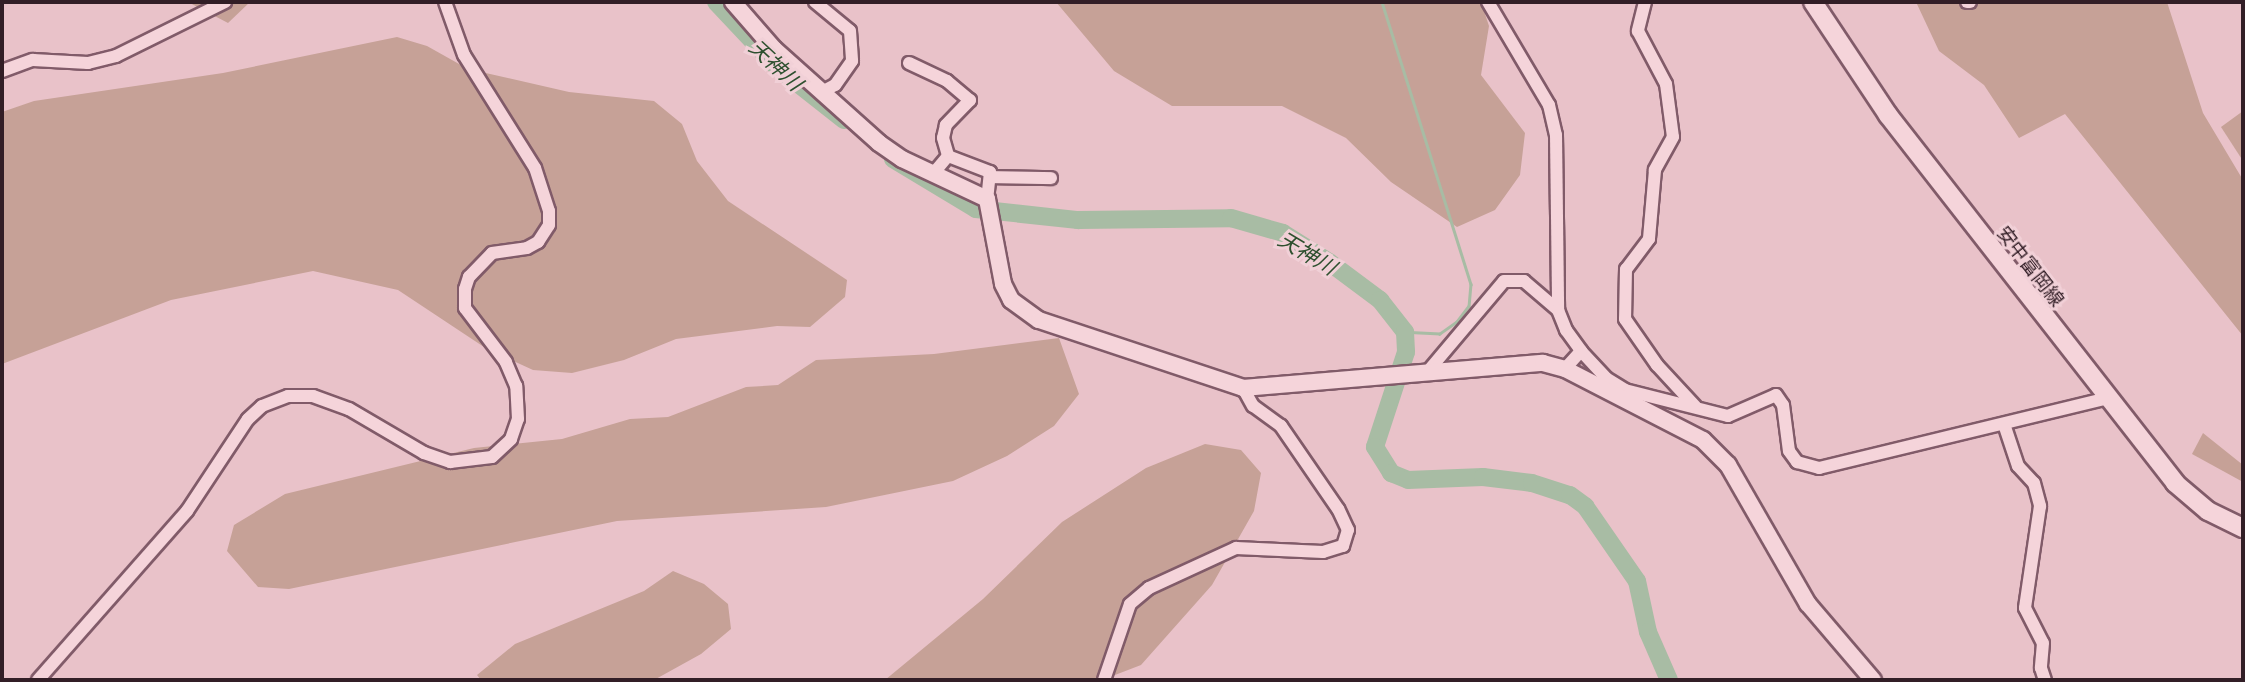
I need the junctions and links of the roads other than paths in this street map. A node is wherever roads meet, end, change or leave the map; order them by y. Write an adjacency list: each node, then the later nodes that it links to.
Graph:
1 (225, 2): 9 (street)
2 (445, 2): 25 (street)
3 (733, 2): 10 (street)
4 (815, 2): 10 (street)
5 (1488, 2): 16 (street)
6 (1645, 2): 22 (street)
7 (1813, 2): 21 (main road, 安中富岡線)
8 (909, 63): 11 (street)
9 (2, 71)
10 (822, 92): 12 (street)
11 (948, 156): 12 (street); 13 (street)
12 (933, 174): 15 (street)
13 (992, 177): 14 (street); 15 (street)
14 (1051, 178)
15 (989, 207): 20 (street)
16 (1558, 310): 17 (street); 19 (street)
17 (1581, 351): 18 (street); 22 (street)
18 (1565, 369): 19 (street); 27 (street)
19 (1429, 370): 20 (street)
20 (1243, 388): 26 (street)
21 (2108, 398): 23 (street); 24 (main road, 安中富岡線)
22 (1697, 408): 23 (street)
23 (2004, 424): 28 (street)
24 (2243, 528)
25 (38, 680)
26 (1104, 680)
27 (1873, 680)
28 (2045, 680)

